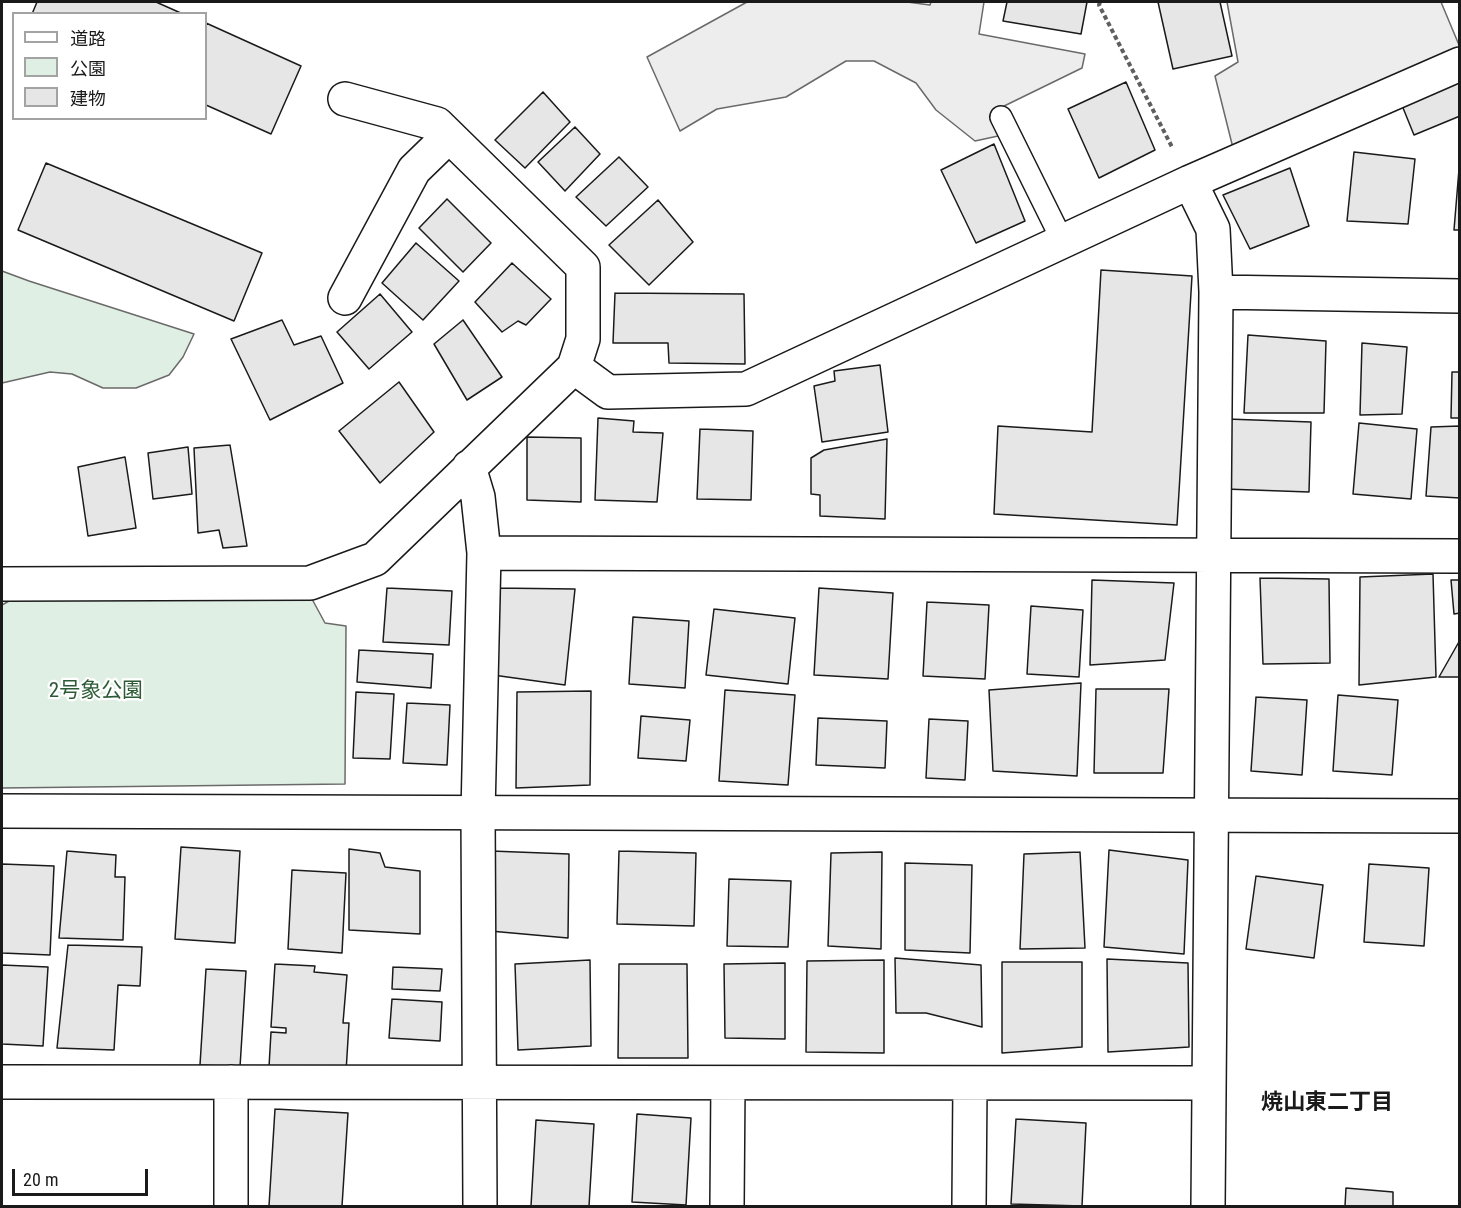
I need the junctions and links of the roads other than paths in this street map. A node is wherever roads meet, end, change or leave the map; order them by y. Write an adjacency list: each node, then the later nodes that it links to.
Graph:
1 (1460, 64): 5 (street)
2 (345, 99): 4 (street)
3 (1001, 117): 6 (lane)
4 (449, 136): 9 (street); 10 (street)
5 (1190, 182): 6 (street); 7 (street)
6 (1063, 242): 10 (street)
7 (1216, 292): 8 (street); 13 (street)
8 (1460, 296)
9 (345, 298)
10 (574, 367): 11 (street)
11 (470, 467): 12 (street); 15 (street)
12 (484, 553): 13 (street); 17 (street)
13 (1212, 555): 14 (street); 18 (street)
14 (1460, 556)
15 (2, 584)
16 (2, 811): 17 (street)
17 (478, 813): 18 (street); 22 (street)
18 (1209, 815): 19 (street); 24 (street)
19 (1460, 816)
20 (2, 1082): 21 (street)
21 (231, 1082): 22 (street); 26 (street)
22 (479, 1083): 23 (street); 27 (street)
23 (728, 1083): 25 (street); 28 (street)
24 (1209, 1083): 25 (street); 30 (street)
25 (970, 1084): 29 (street)
26 (231, 1206)
27 (480, 1206)
28 (727, 1206)
29 (969, 1206)
30 (1208, 1206)

